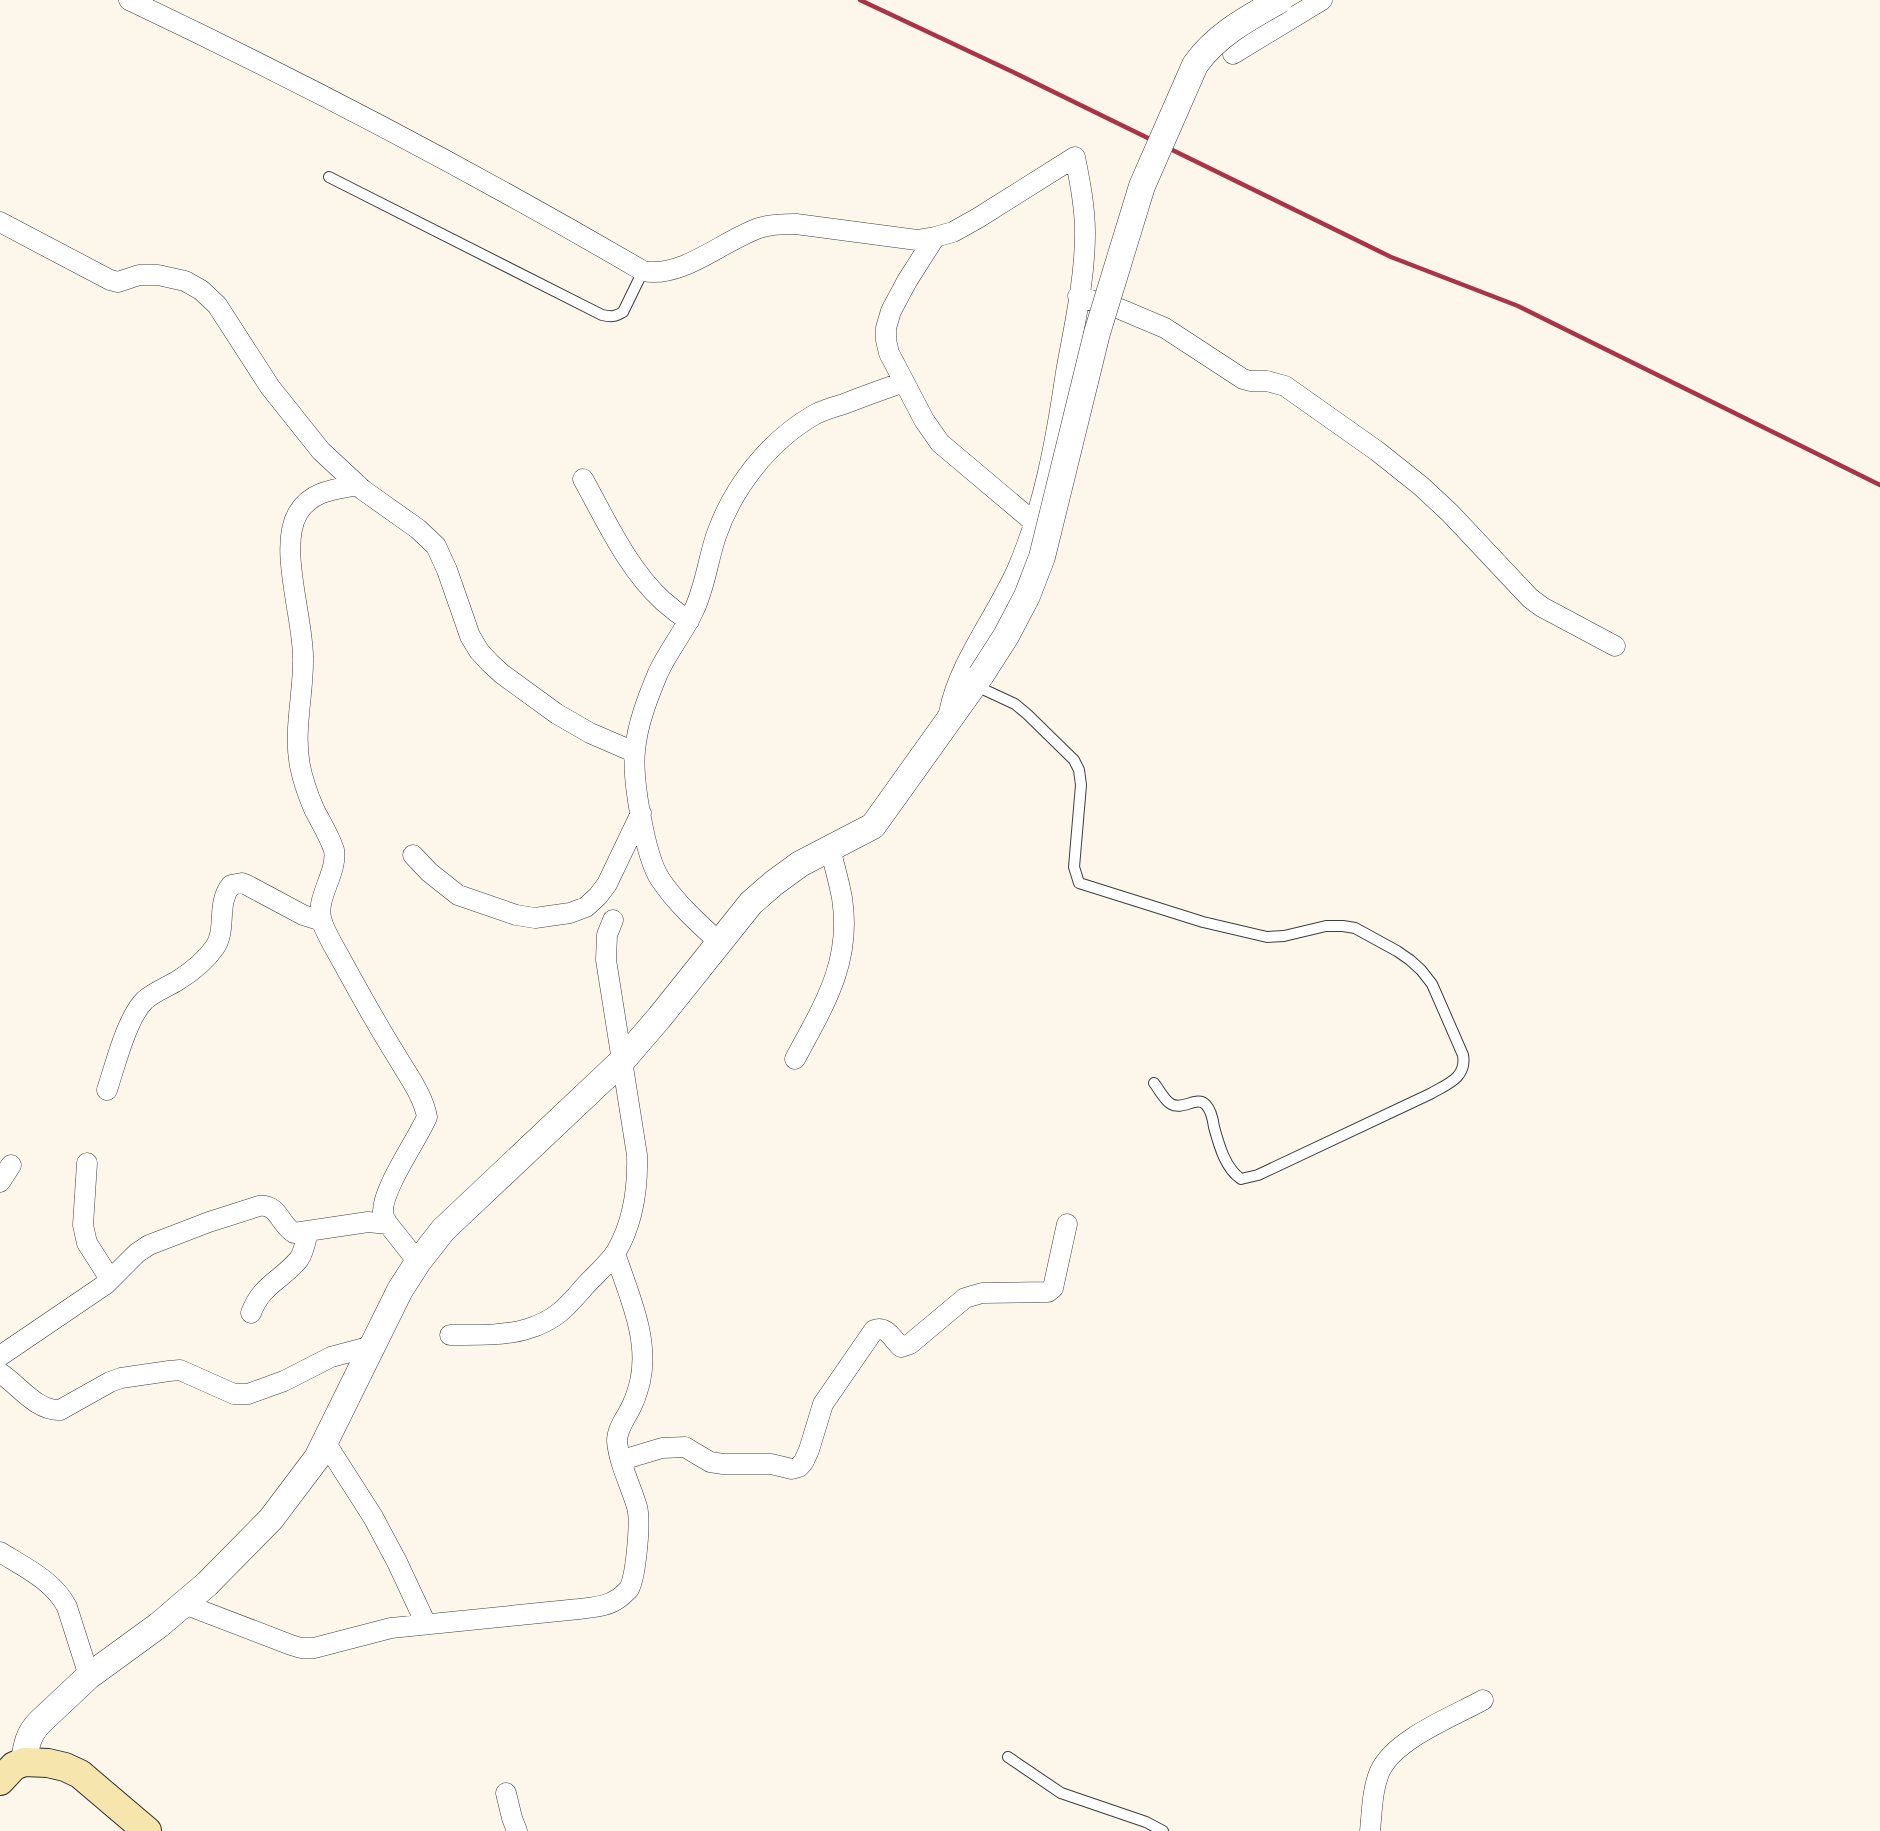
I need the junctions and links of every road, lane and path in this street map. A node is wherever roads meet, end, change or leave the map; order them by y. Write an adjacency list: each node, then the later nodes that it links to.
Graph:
1 (129, 0): 8 (street)
2 (1280, 0): 16 (street, bridge)
3 (1322, 0): 4 (street)
4 (1233, 54)
5 (329, 177): 8 (lane)
6 (0, 222): 12 (street)
7 (935, 237): 8 (street); 9 (street); 10 (street)
8 (643, 271)
9 (1078, 296): 13 (street); 15 (street)
10 (904, 382): 13 (street); 14 (street)
11 (583, 479): 14 (street)
12 (358, 485): 18 (street); 23 (street)
13 (1035, 523): 17 (street)
14 (689, 621): 18 (street)
15 (1615, 646)
16 (977, 680): 17 (street); 27 (lane)
17 (947, 722): 20 (street)
18 (634, 752): 19 (street)
19 (641, 813): 21 (street); 24 (street)
20 (830, 848): 24 (street); 25 (street)
21 (413, 855)
22 (613, 920): 26 (street)
23 (322, 921): 28 (street); 30 (street)
24 (719, 942): 26 (street)
25 (795, 1059)
26 (622, 1061): 33 (street); 34 (street)
27 (1154, 1083)
28 (107, 1090)
29 (87, 1163): 35 (street)
30 (388, 1224): 32 (street); 34 (street)
31 (1067, 1224): 42 (street)
32 (308, 1231): 35 (street); 36 (street)
33 (615, 1253): 37 (street); 42 (street)
34 (418, 1262): 38 (street)
35 (110, 1279): 39 (street)
36 (251, 1313)
37 (450, 1335)
38 (372, 1346): 40 (street); 41 (street)
39 (0, 1356)
40 (0, 1373)
41 (325, 1442): 44 (street); 45 (street)
42 (622, 1461): 45 (street)
43 (0, 1552): 46 (street)
44 (184, 1604): 45 (street); 46 (street)
45 (426, 1624)
46 (89, 1676): 49 (street)
47 (1483, 1700): 55 (street)
48 (1008, 1758): 54 (lane)
49 (24, 1762): 50 (main road); 52 (main road)
50 (0, 1781)
51 (506, 1793): 53 (street)
52 (147, 1831)
53 (516, 1831)
54 (1163, 1831)
55 (1370, 1831)

